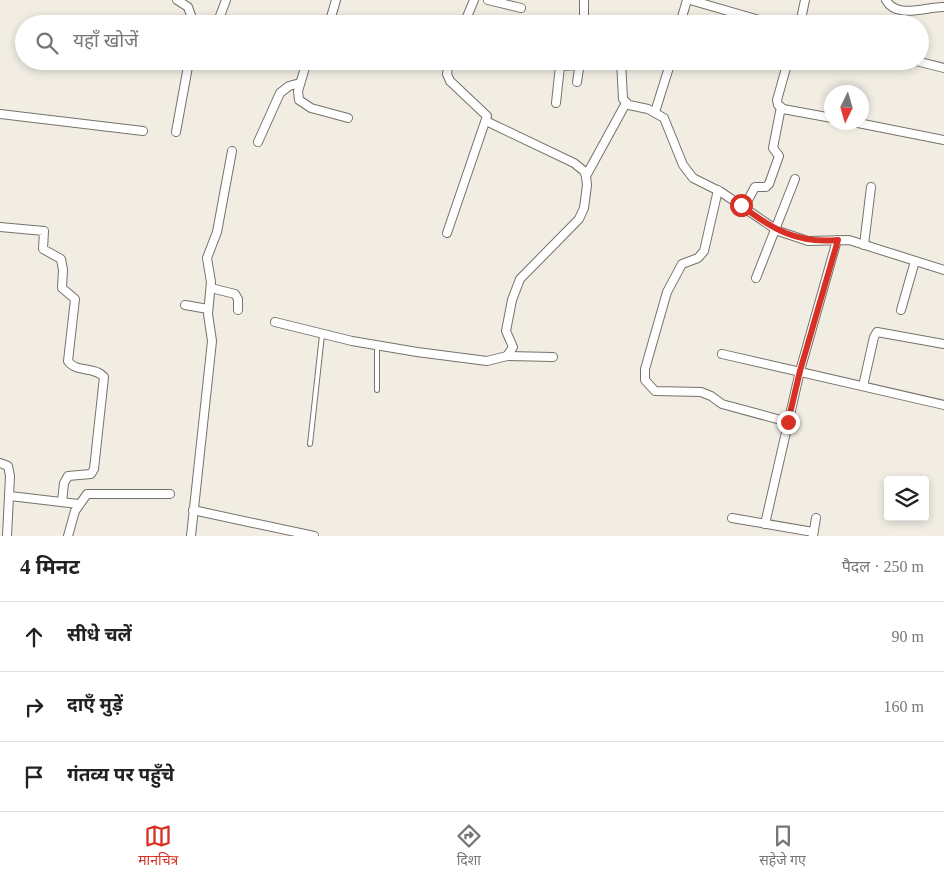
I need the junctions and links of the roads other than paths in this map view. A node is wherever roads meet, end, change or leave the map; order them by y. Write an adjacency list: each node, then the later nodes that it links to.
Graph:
1 (177, 0): 12 (street)
2 (226, 0): 13 (street)
3 (335, 0): 14 (street)
4 (474, 0): 15 (street)
5 (488, 0): 10 (street)
6 (584, 0): 16 (street)
7 (688, 0): 17 (street); 18 (street)
8 (805, 0): 19 (street)
9 (886, 0): 11 (street)
10 (521, 8)
11 (944, 8)
12 (191, 15)
13 (220, 15)
14 (331, 15)
15 (468, 15)
16 (584, 15)
17 (683, 15)
18 (741, 15)
19 (802, 15)
20 (929, 64): 21 (street)
21 (944, 68)
22 (187, 70): 42 (street)
23 (304, 70): 31 (street)
24 (448, 70): 39 (street)
25 (560, 70): 33 (street)
26 (579, 70): 30 (street)
27 (621, 70): 32 (street)
28 (668, 70): 35 (street)
29 (785, 70): 34 (street)
30 (578, 82)
31 (300, 83): 38 (street); 44 (street)
32 (626, 102): 35 (street); 46 (street)
33 (556, 103)
34 (781, 107): 37 (street); 50 (street)
35 (655, 112): 49 (street)
36 (0, 114): 41 (street)
37 (824, 116)
38 (348, 118)
39 (486, 120): 46 (street); 53 (street)
40 (869, 125): 43 (street)
41 (143, 131)
42 (176, 132)
43 (944, 140)
44 (258, 142)
45 (232, 151): 59 (street)
46 (586, 176): 69 (street)
47 (795, 179): 52 (street)
48 (871, 187): 55 (street)
49 (718, 190): 50 (street); 75 (street)
50 (744, 207): 52 (street)
51 (0, 227): 80 (street)
52 (776, 229): 54 (street); 58 (street)
53 (447, 234)
54 (838, 240): 55 (street); 71 (street)
55 (864, 245): 56 (street)
56 (915, 261): 57 (street); 63 (street)
57 (944, 270)
58 (756, 278)
59 (210, 288): 61 (street); 62 (street)
60 (185, 305): 61 (street)
61 (208, 309): 82 (street)
62 (238, 310)
63 (901, 310)
64 (275, 322): 65 (street)
65 (322, 335): 67 (street); 76 (lane)
66 (944, 344): 72 (street)
67 (377, 346): 69 (street); 73 (lane)
68 (722, 354): 71 (street)
69 (507, 356): 70 (street)
70 (553, 357)
71 (800, 371): 72 (street); 75 (street)
72 (863, 386): 74 (street)
73 (377, 390)
74 (944, 404)
75 (788, 422): 85 (street)
76 (310, 444)
77 (0, 463): 79 (street)
78 (170, 494): 81 (street)
79 (10, 496): 80 (street); 86 (street)
80 (62, 502): 81 (street)
81 (78, 504): 89 (street)
82 (193, 510): 90 (street); 91 (street)
83 (732, 518): 85 (street)
84 (816, 518): 87 (street)
85 (765, 524): 87 (street)
86 (4, 527): 88 (street)
87 (813, 534)
88 (7, 536)
89 (68, 536)
90 (191, 536)
91 (314, 536)

